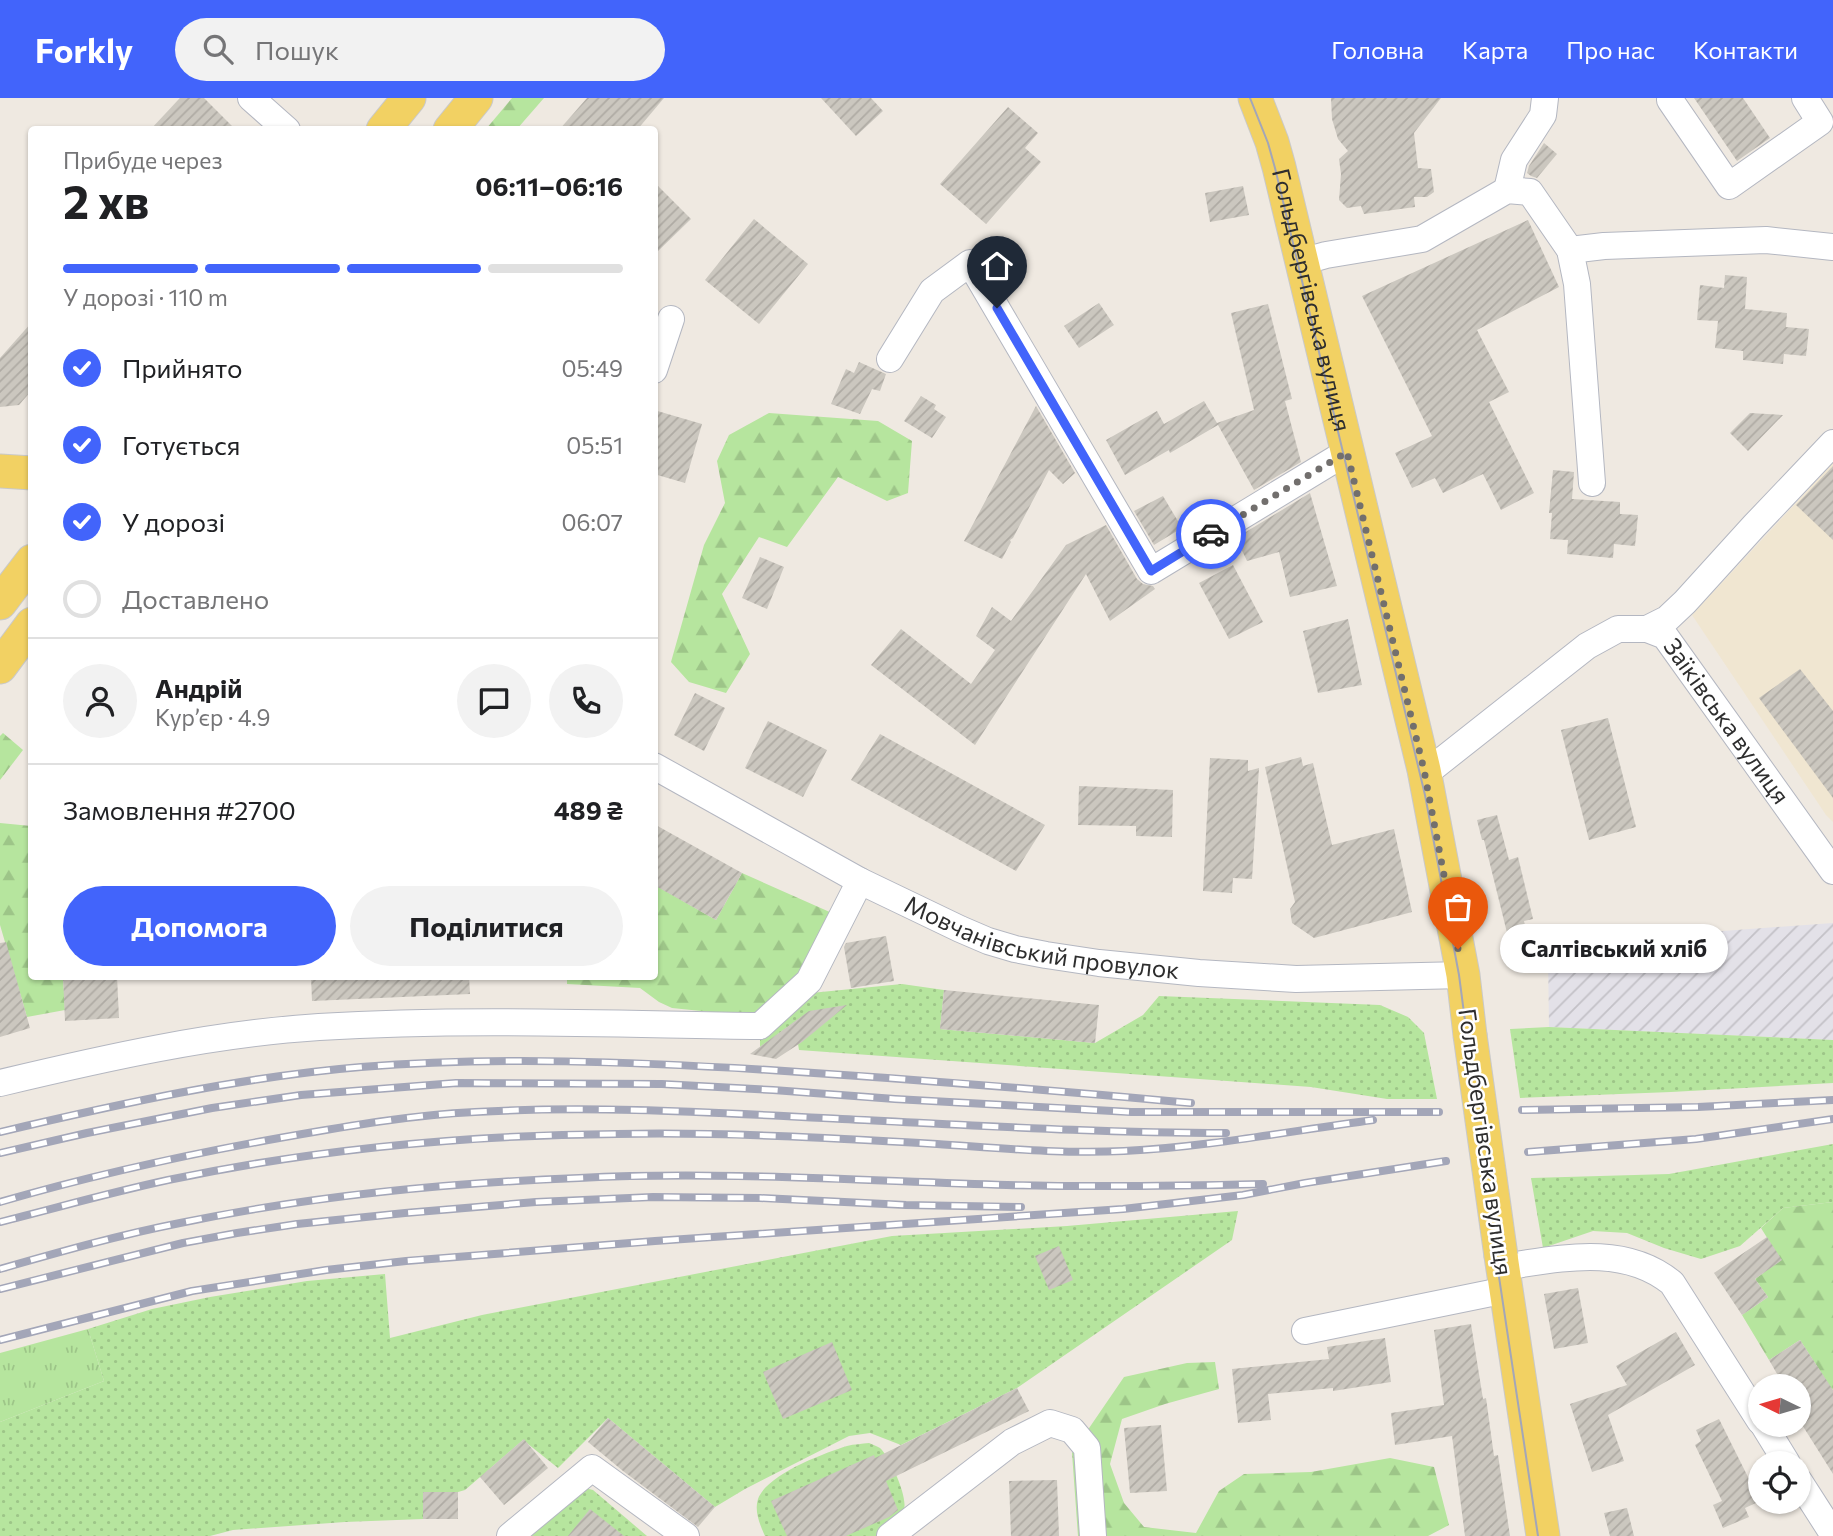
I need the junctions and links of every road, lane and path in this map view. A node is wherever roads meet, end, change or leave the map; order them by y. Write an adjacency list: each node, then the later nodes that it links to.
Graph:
1 (251, 98): 9 (street)
2 (409, 98): 10 (main road)
3 (476, 98): 11 (main road)
4 (1255, 98): 15 (main road, Гольдбергівська вулиця)
5 (1545, 98): 12 (street)
6 (1805, 98): 8 (street)
7 (1670, 100): 8 (street)
8 (1826, 121)
9 (282, 126)
10 (386, 126)
11 (453, 126)
12 (1507, 190): 14 (street); 15 (street)
13 (1833, 247): 14 (street)
14 (1570, 250): 21 (street)
15 (1301, 261): 20 (main road, Гольдбергівська вулиця)
16 (671, 319): 17 (street)
17 (658, 358)
18 (890, 359): 20 (street)
19 (1833, 443): 25 (street)
20 (1347, 452): 28 (main road, Гольдбергівська вулиця)
21 (1592, 483)
22 (28, 566): 23 (main road)
23 (0, 603)
24 (28, 629): 26 (main road)
25 (1647, 629): 28 (street, Заїківська вулиця); 29 (street, Заїківська вулиця)
26 (0, 667)
27 (658, 768): 30 (street, Мовчанівський провулок)
28 (1424, 770): 31 (main road, Гольдбергівська вулиця)
29 (1833, 871)
30 (860, 881): 31 (street, Мовчанівський провулок); 32 (street)
31 (1463, 975): 33 (main road, Гольдбергівська вулиця, bridge)
32 (0, 1083)
33 (1503, 1271): 34 (street); 35 (street); 42 (main road, Гольдбергівська вулиця)
34 (1306, 1331)
35 (1748, 1401)
36 (1811, 1500): 37 (street)
37 (1833, 1534)
38 (510, 1536): 39 (street)
39 (686, 1536)
40 (890, 1536): 41 (street)
41 (1093, 1536)
42 (1543, 1536)

